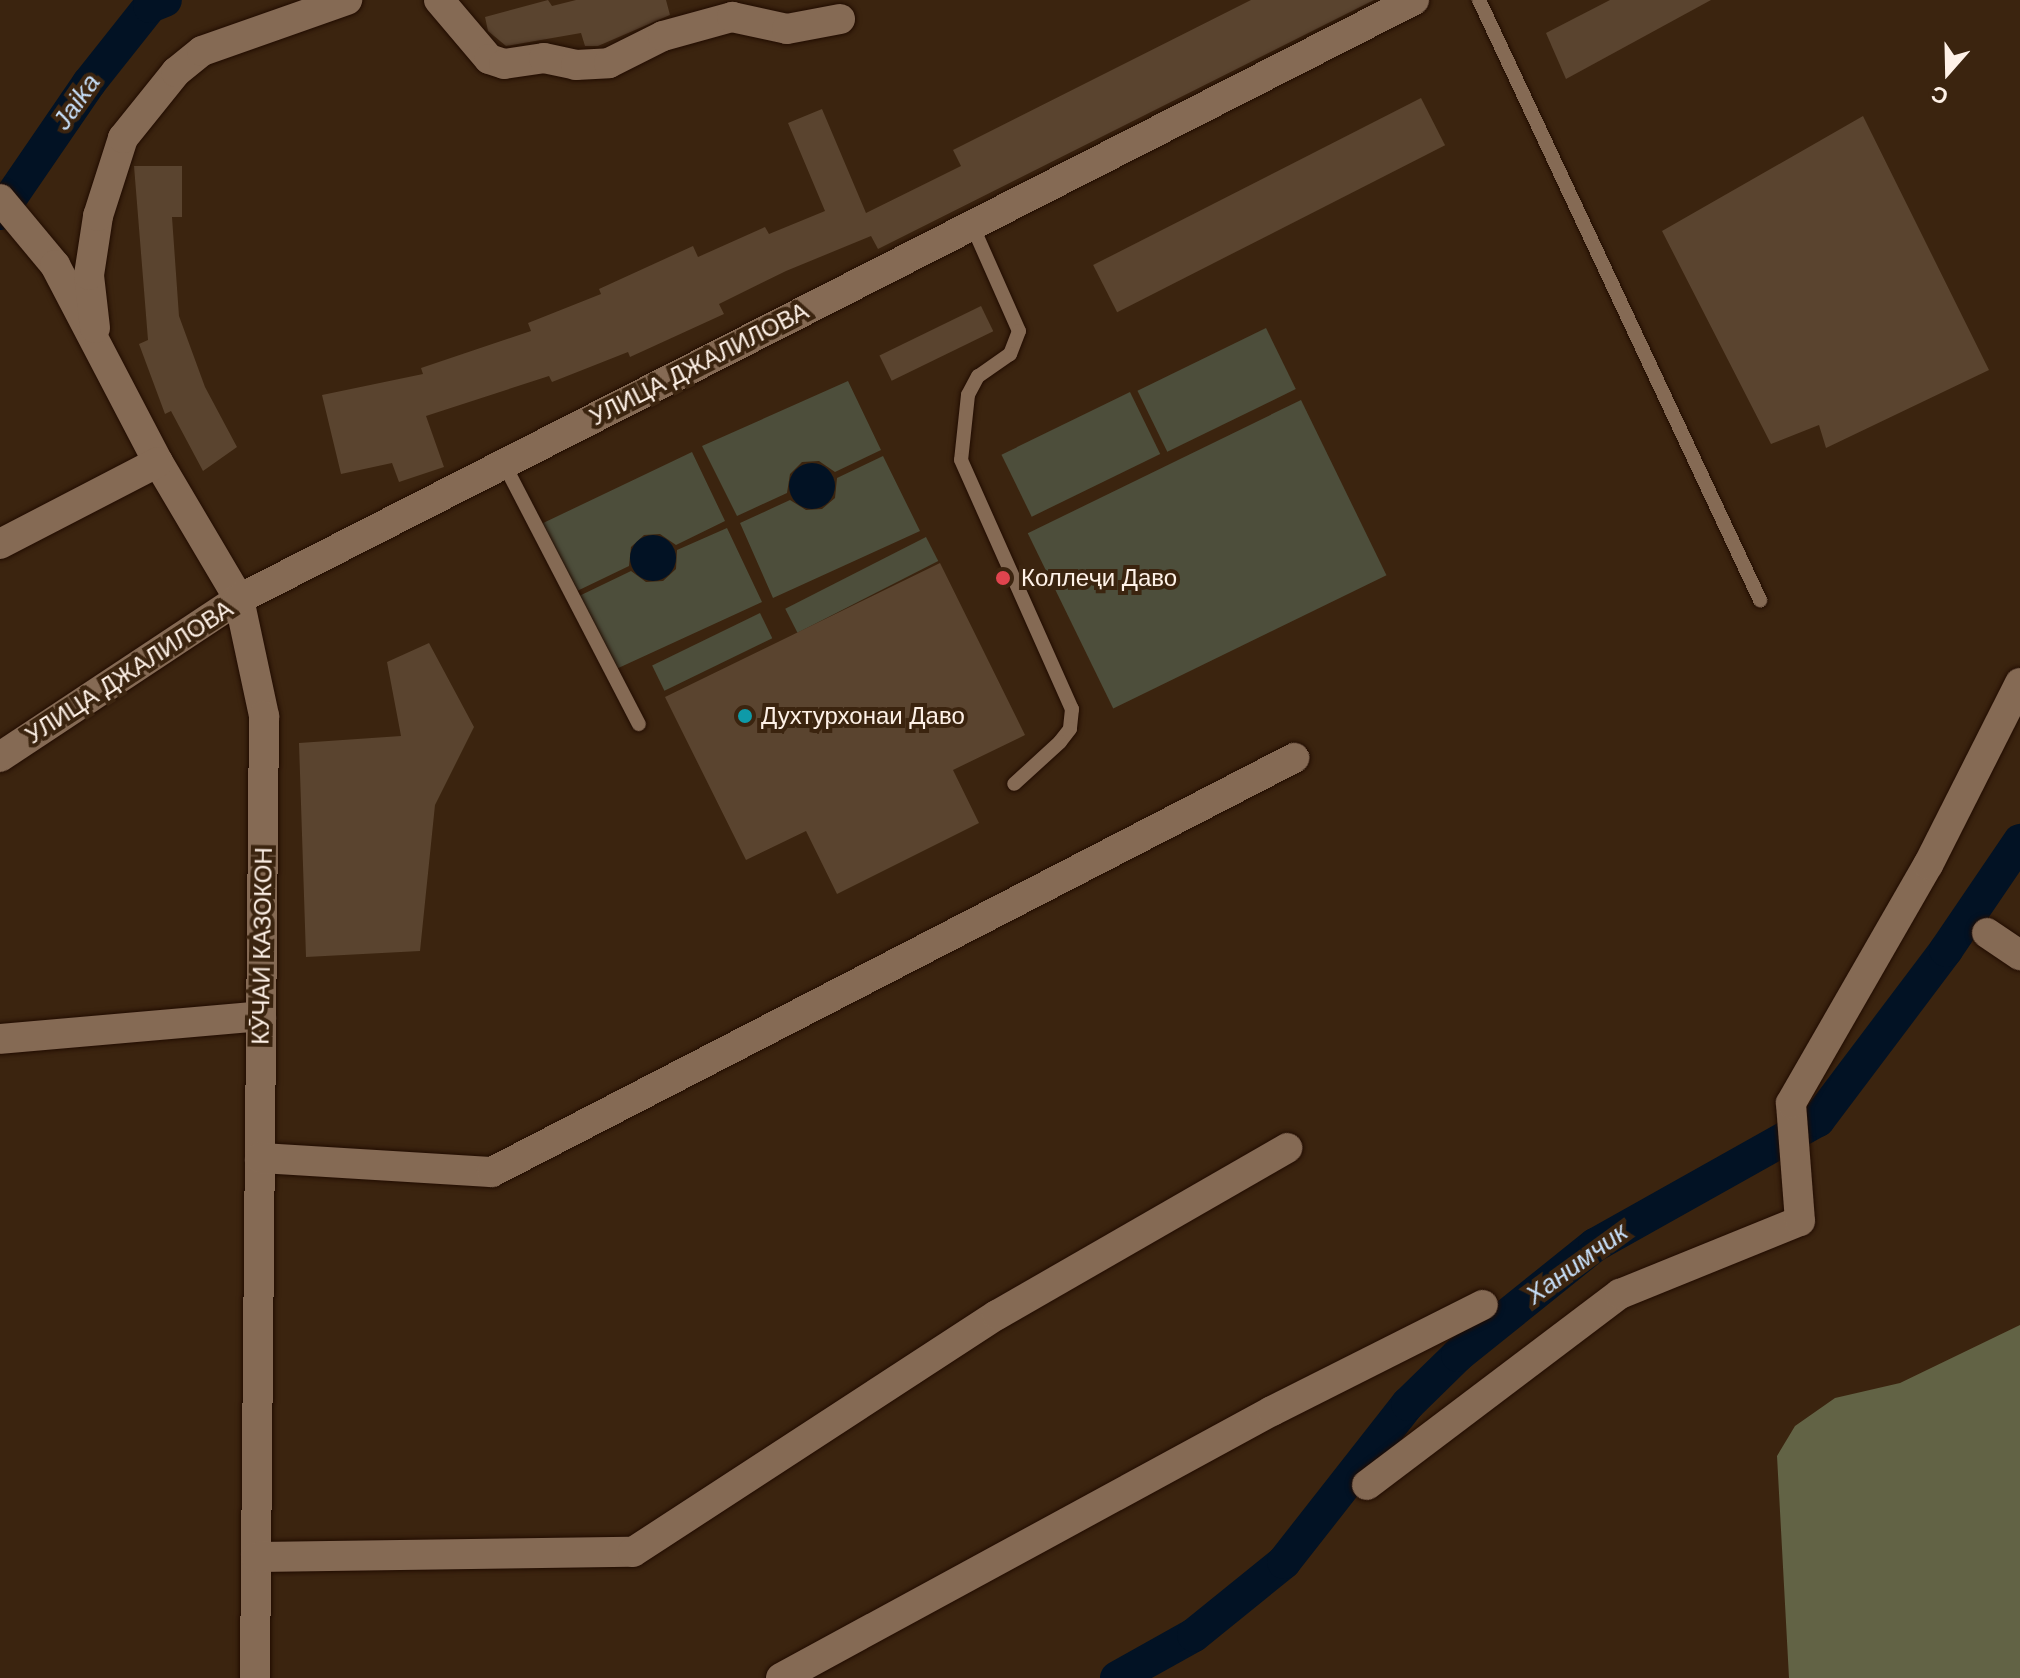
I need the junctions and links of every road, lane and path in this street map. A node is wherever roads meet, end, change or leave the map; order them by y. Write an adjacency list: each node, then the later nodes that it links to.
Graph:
1 (347, 0): 8 (street)
2 (439, 0): 5 (street)
3 (1414, 0): 7 (street, УЛИЦА ДЖАЛИЛОВА)
4 (1479, 0): 13 (lane)
5 (840, 19)
6 (0, 199): 8 (street, КӮЧАИ КАЗОКОН)
7 (972, 225): 10 (street, УЛИЦА ДЖАЛИЛОВА); 18 (lane)
8 (99, 349): 9 (street, КӮЧАИ КАЗОКОН)
9 (158, 462): 11 (street); 12 (street, КӮЧАИ КАЗОКОН)
10 (504, 464): 12 (street, УЛИЦА ДЖАЛИЛОВА); 15 (lane)
11 (0, 544)
12 (239, 599): 16 (street, УЛИЦА ДЖАЛИЛОВА); 21 (street, КӮЧАИ КАЗОКОН)
13 (1760, 600)
14 (2020, 683): 26 (street)
15 (639, 724)
16 (0, 757)
17 (1294, 758): 24 (street)
18 (1014, 784)
19 (1987, 933): 20 (street)
20 (2020, 955)
21 (261, 1016): 22 (street); 24 (street, КӮЧАИ КАЗОКОН)
22 (0, 1039)
23 (1287, 1148): 27 (street)
24 (260, 1158): 27 (street, КӮЧАИ КАЗОКОН)
25 (1483, 1305): 29 (street)
26 (1367, 1485)
27 (256, 1557): 28 (street, КӮЧАИ КАЗОКОН)
28 (255, 1678)
29 (781, 1678)

